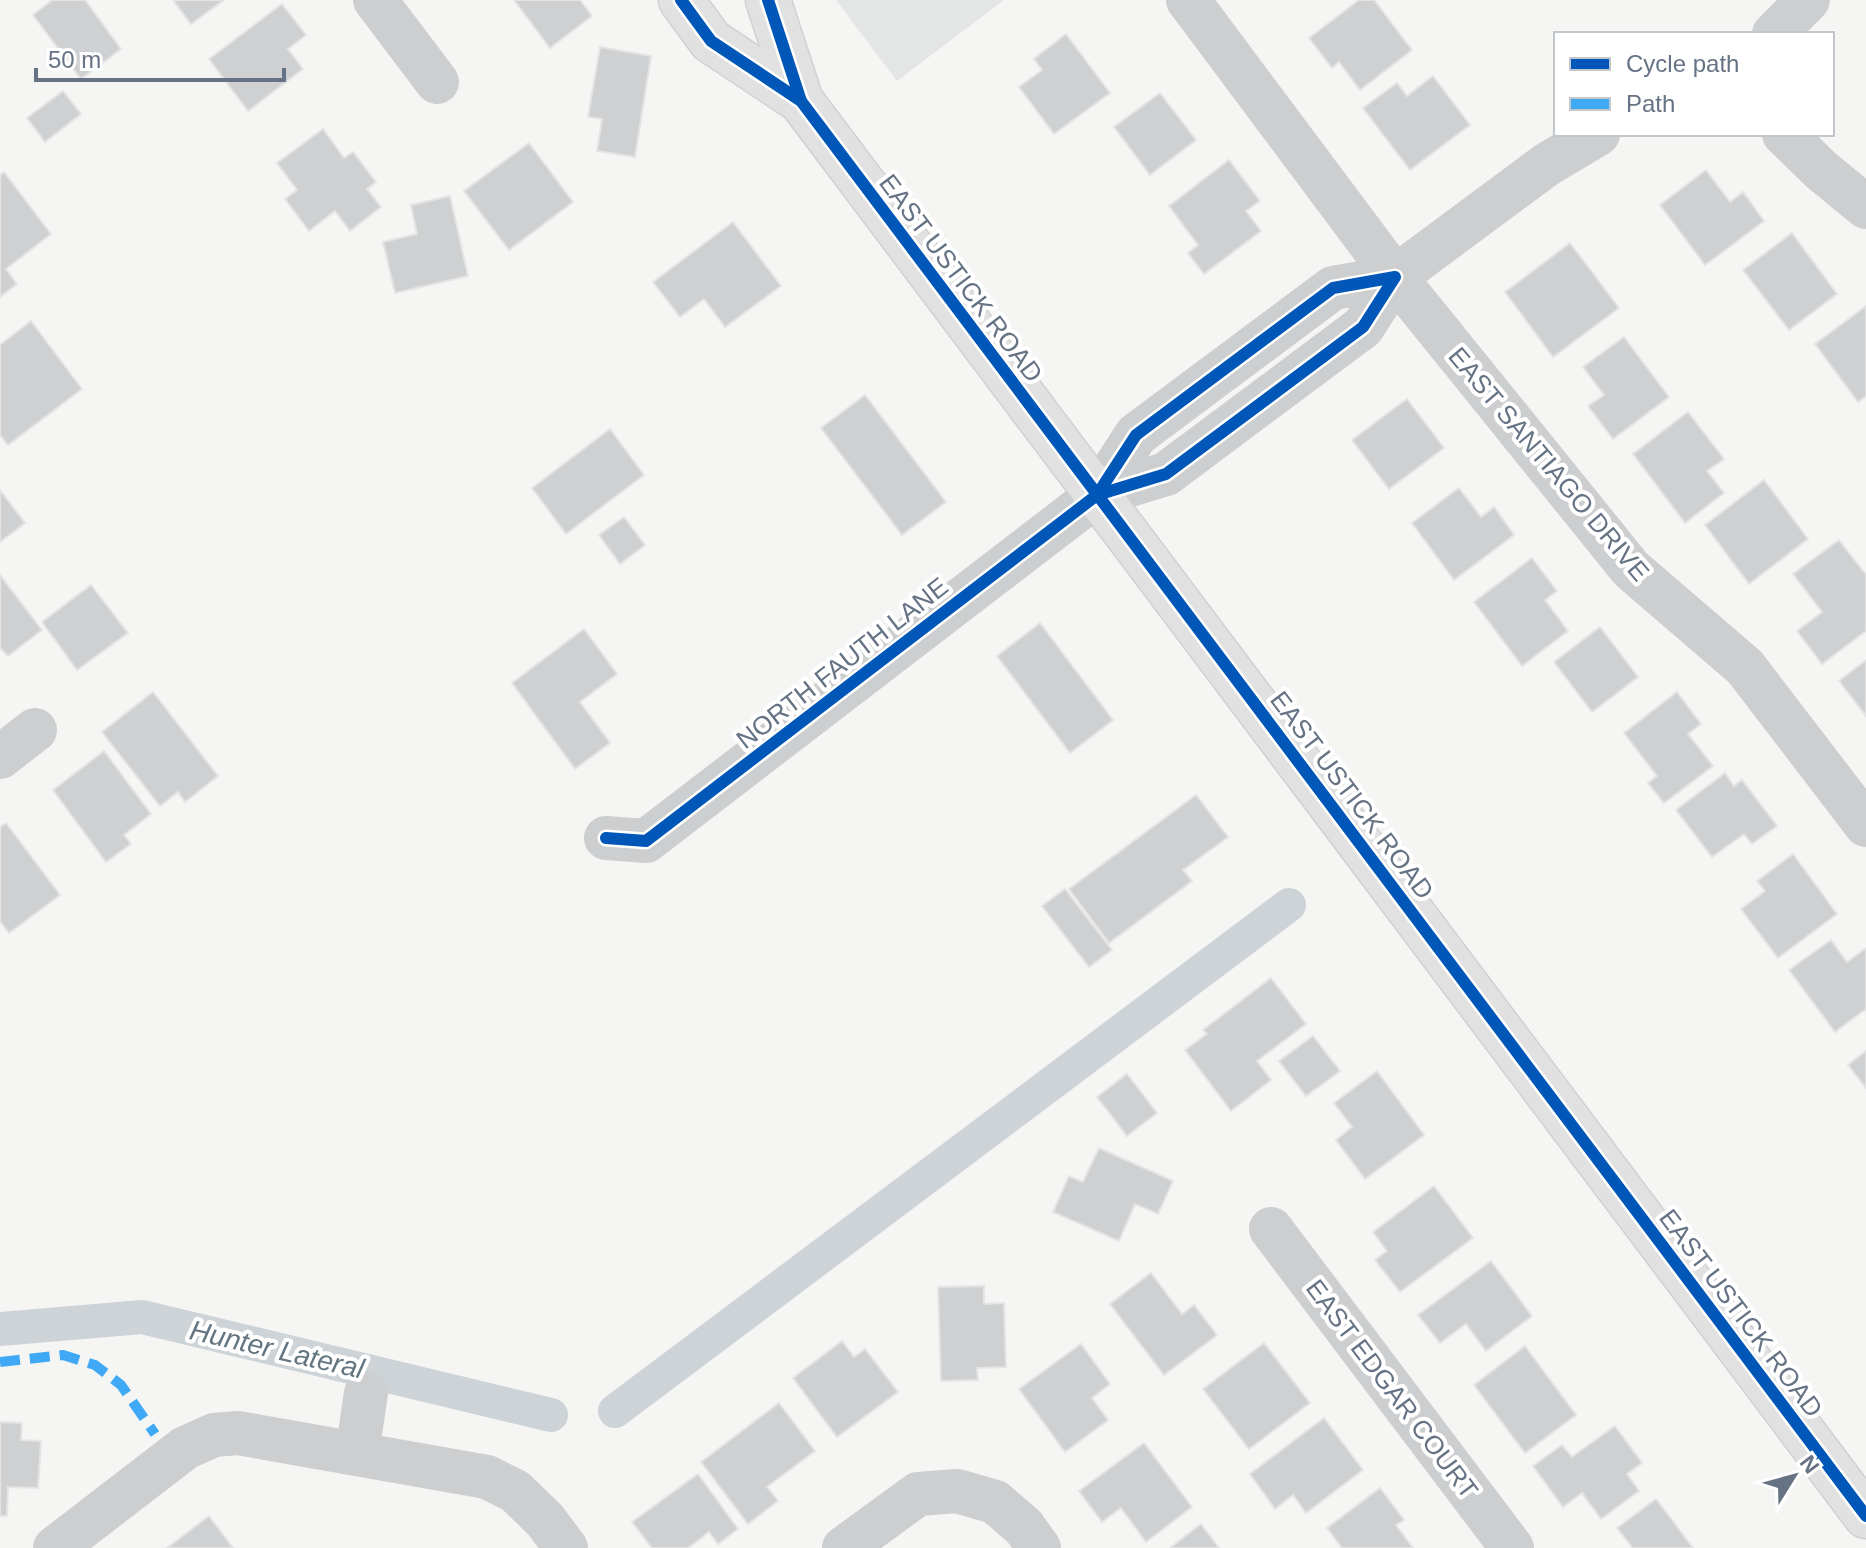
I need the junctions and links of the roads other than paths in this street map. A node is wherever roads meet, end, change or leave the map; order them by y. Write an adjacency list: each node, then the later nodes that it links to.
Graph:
1 (375, 0): 7 (street)
2 (681, 0): 8 (main road, EAST USTICK ROAD)
3 (768, 0): 8 (main road, EAST USTICK ROAD)
4 (1188, 0): 12 (street, EAST SANTIAGO DRIVE)
5 (1808, 0): 6 (street)
6 (1776, 32)
7 (437, 82)
8 (801, 101): 13 (main road, EAST USTICK ROAD)
9 (1595, 136): 12 (street)
10 (1786, 136): 11 (street)
11 (1866, 207)
12 (1395, 277): 13 (street); 16 (street, EAST SANTIAGO DRIVE)
13 (1097, 495): 17 (street, NORTH FAUTH LANE); 21 (main road, EAST USTICK ROAD)
14 (35, 730): 15 (street)
15 (0, 757)
16 (1866, 825)
17 (606, 838)
18 (1271, 1229): 26 (street, EAST EDGAR COURT)
19 (366, 1393): 20 (street)
20 (357, 1454): 22 (street); 23 (street)
21 (1866, 1516)
22 (55, 1548)
23 (566, 1548)
24 (844, 1548): 25 (street)
25 (1039, 1548)
26 (1512, 1548)

